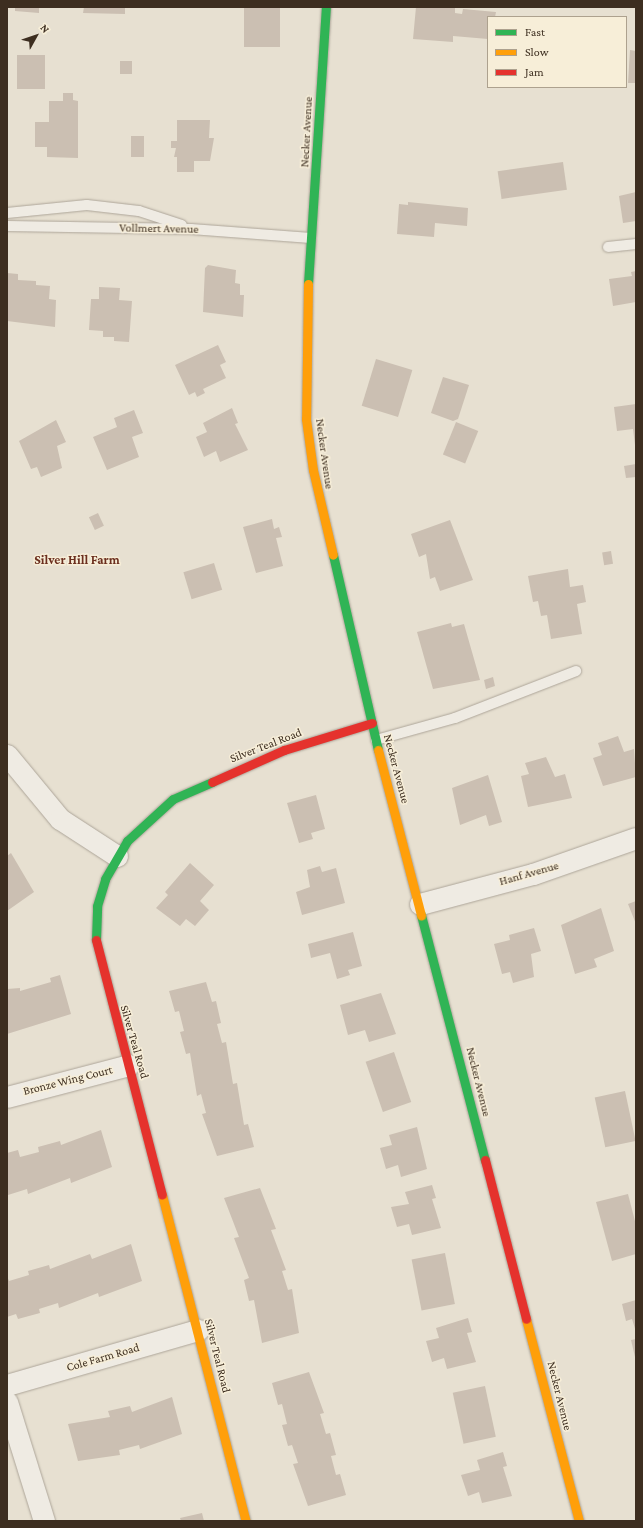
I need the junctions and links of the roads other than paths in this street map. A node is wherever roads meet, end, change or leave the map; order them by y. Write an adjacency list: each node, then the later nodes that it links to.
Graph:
1 (326, 7): 5 (street, Necker Avenue)
2 (7, 213): 4 (lane)
3 (7, 226): 4 (lane, Vollmert Avenue)
4 (191, 229): 5 (lane, Vollmert Avenue)
5 (312, 238): 9 (street, Necker Avenue)
6 (636, 244): 7 (lane)
7 (608, 247)
8 (576, 671): 10 (lane)
9 (372, 723): 10 (street, Necker Avenue); 13 (street, Silver Teal Road)
10 (376, 740): 14 (street, Necker Avenue)
11 (7, 755): 13 (street)
12 (636, 838): 14 (street, Hanf Avenue)
13 (117, 856): 15 (street, Silver Teal Road)
14 (420, 904): 22 (street, Necker Avenue)
15 (129, 1065): 16 (street, Bronze Wing Court); 17 (street, Silver Teal Road)
16 (7, 1097)
17 (198, 1330): 18 (street, Cole Farm Road); 21 (street, Silver Teal Road)
18 (7, 1385)
19 (7, 1402): 20 (street)
20 (44, 1521)
21 (246, 1521)
22 (580, 1521)

